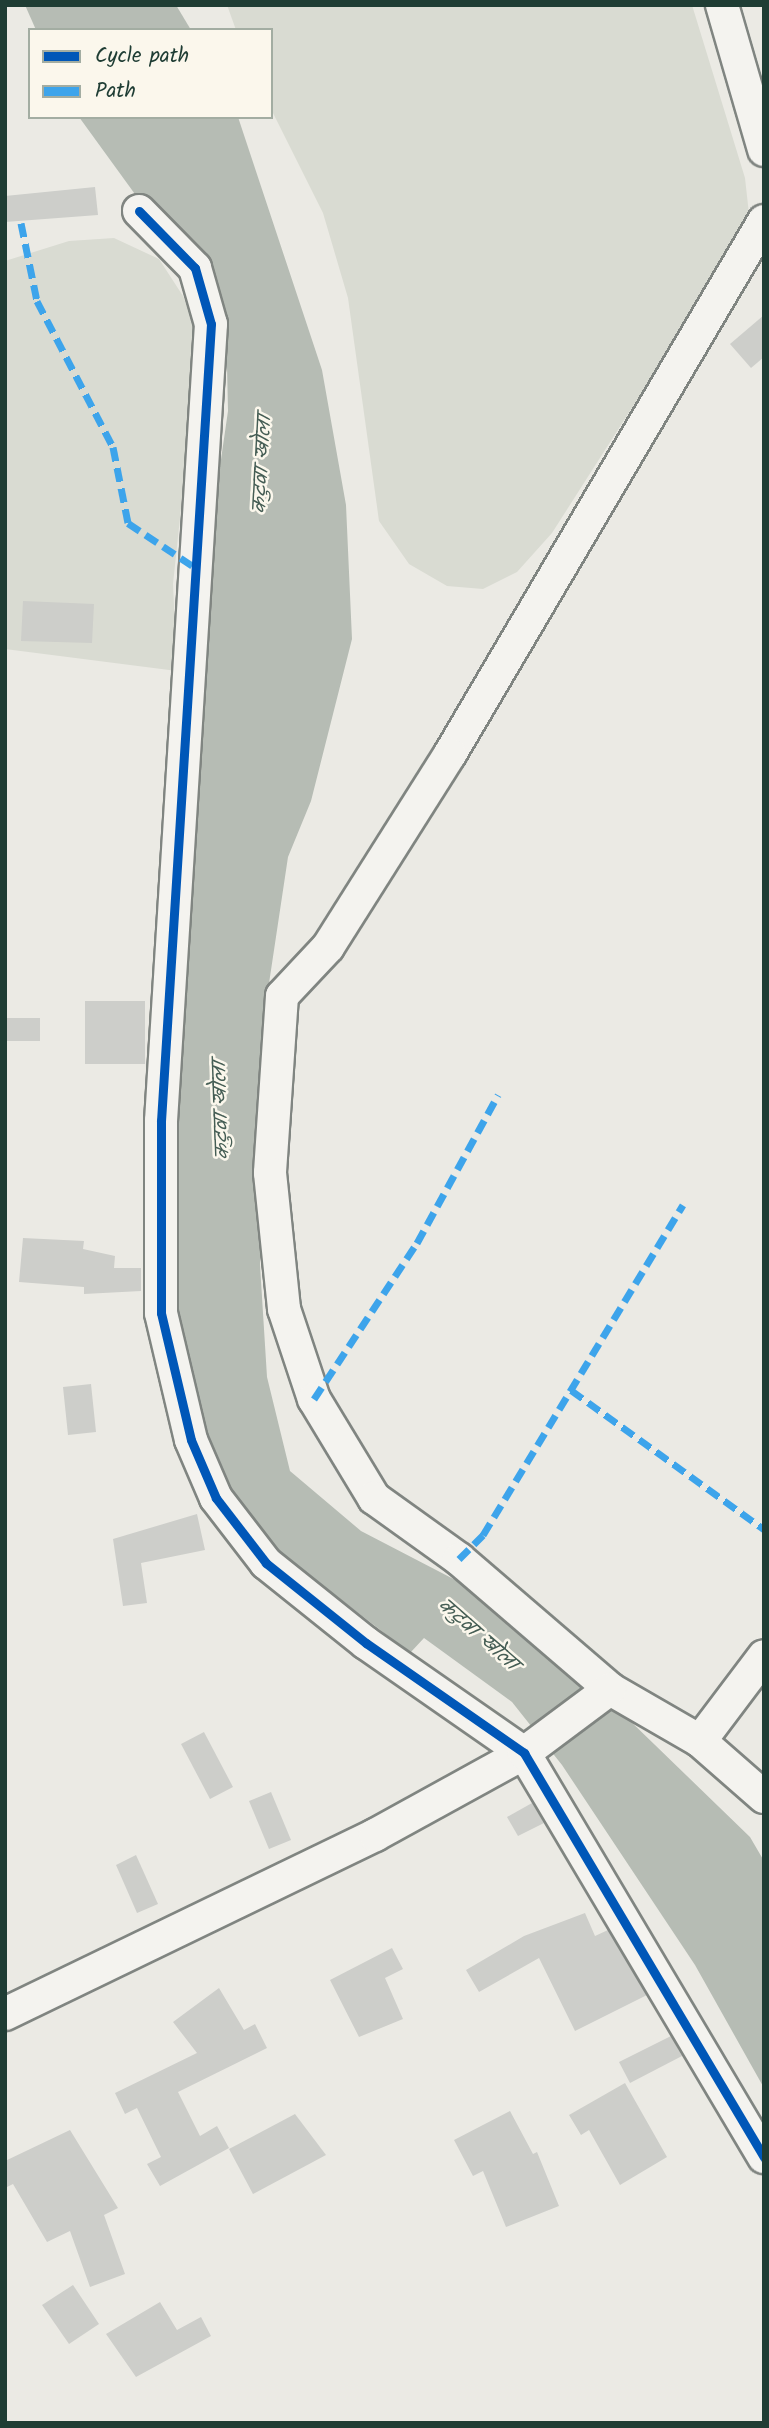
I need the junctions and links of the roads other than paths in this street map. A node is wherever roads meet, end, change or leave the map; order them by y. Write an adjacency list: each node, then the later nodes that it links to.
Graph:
1 (722, 5): 2 (street)
2 (764, 150)
3 (139, 211): 8 (street)
4 (764, 221): 6 (street)
5 (764, 1656): 7 (street)
6 (610, 1689): 7 (street); 8 (street)
7 (700, 1741): 9 (street)
8 (524, 1753): 10 (street); 11 (street)
9 (764, 1797)
10 (5, 2014)
11 (764, 2157)

